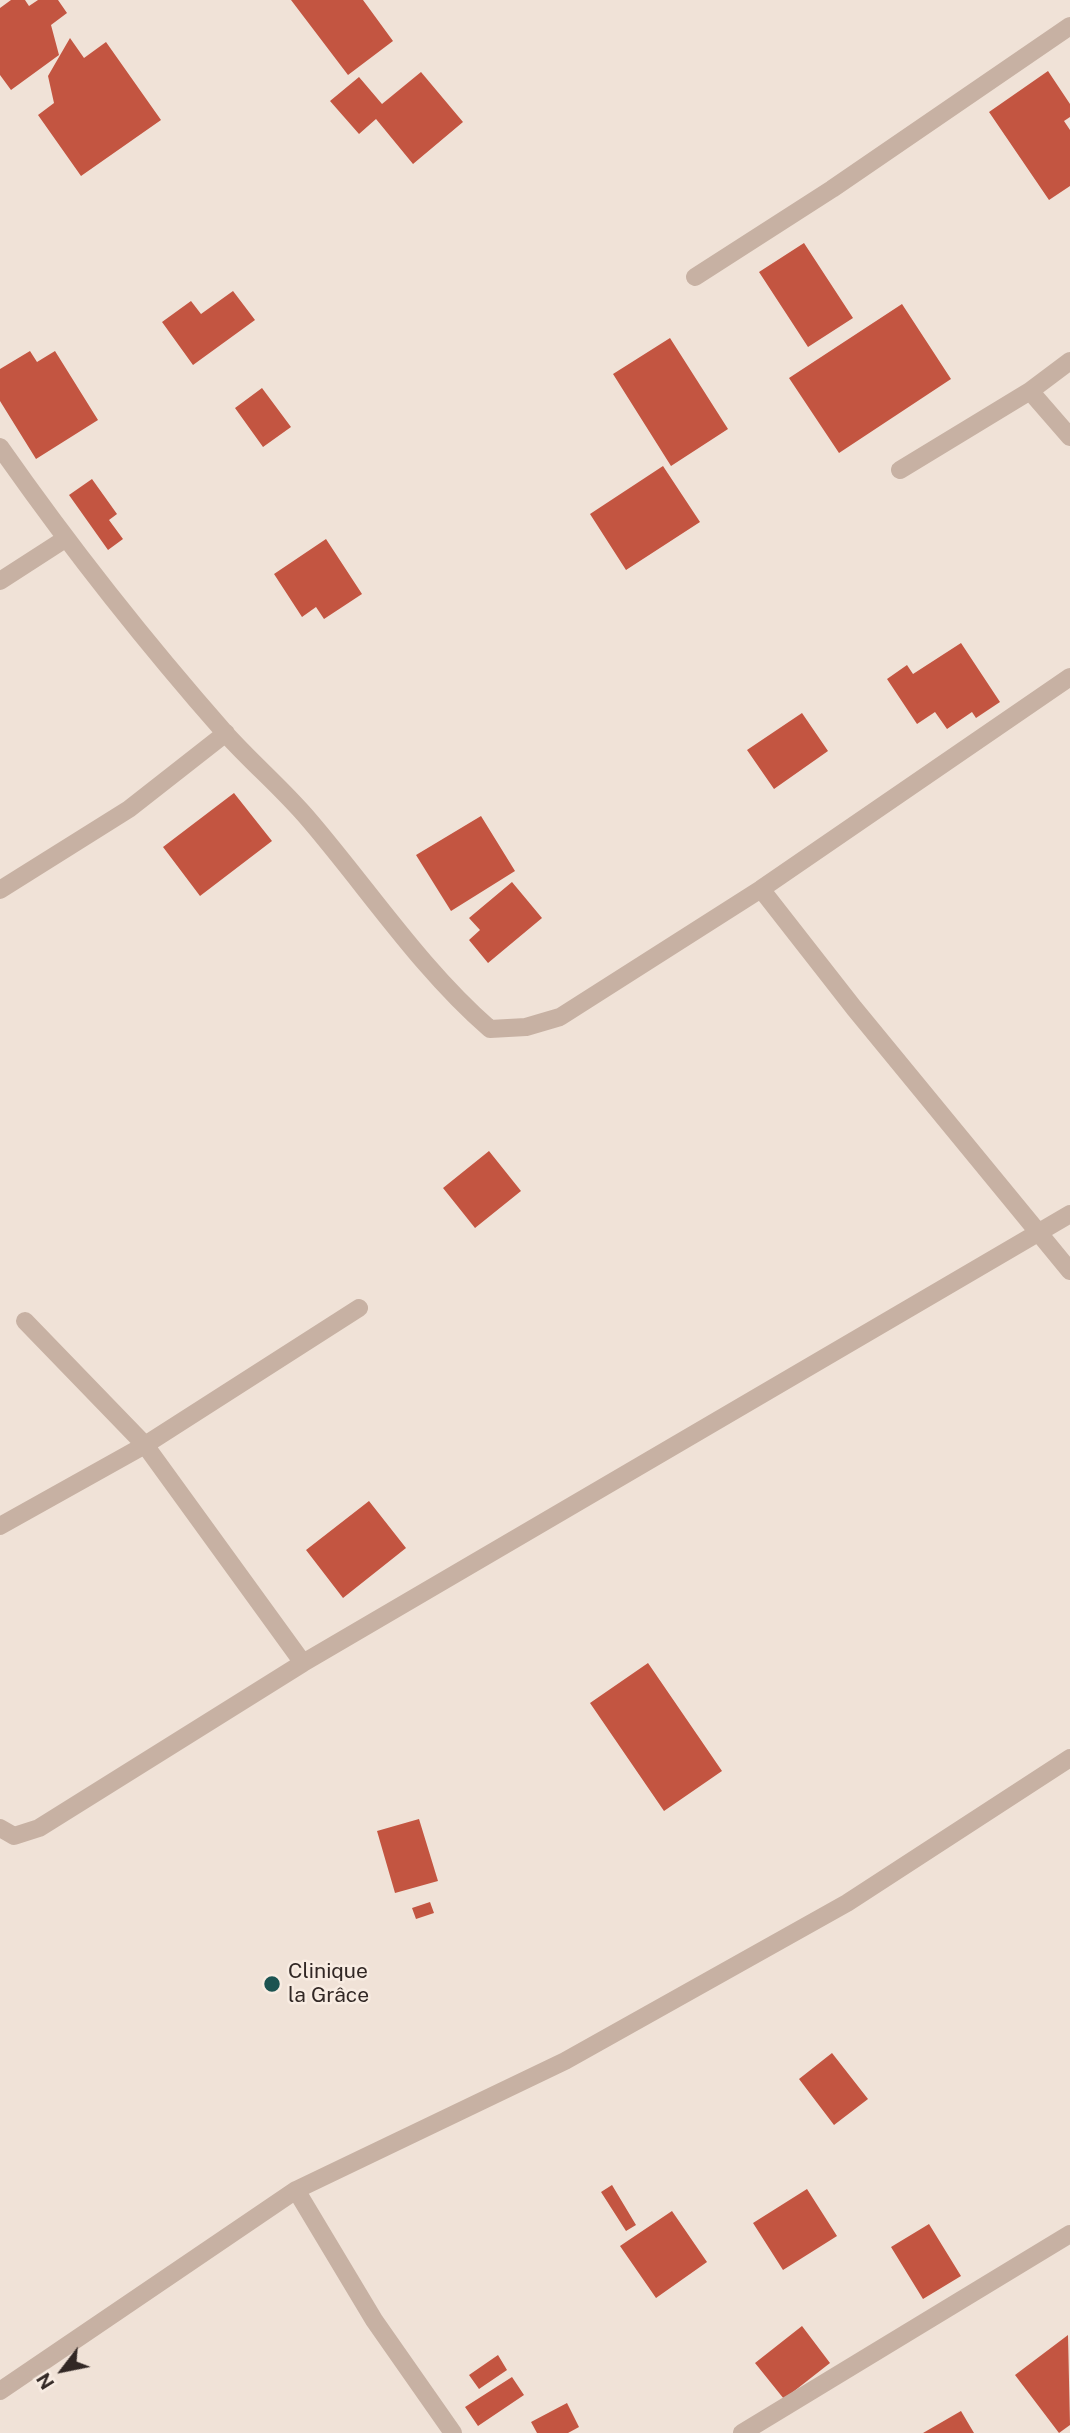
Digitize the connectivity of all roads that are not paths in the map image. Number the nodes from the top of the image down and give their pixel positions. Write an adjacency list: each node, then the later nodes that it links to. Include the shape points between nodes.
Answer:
1 (1070, 26): 2 (street)
2 (695, 277)
3 (1070, 361): 4 (street)
4 (1030, 391): 5 (street); 7 (street)
5 (1070, 437)
6 (0, 447): 8 (street)
7 (900, 470)
8 (65, 539): 9 (street); 11 (street)
9 (0, 581)
10 (1070, 677): 12 (street)
11 (226, 733): 12 (street, via 308,819 459,1002 490,1029 526,1027 560,1017); 13 (street, via 129,809)
12 (761, 889): 15 (street)
13 (0, 890)
14 (1070, 1214): 15 (street)
15 (1041, 1233): 16 (street); 21 (street)
16 (1070, 1271)
17 (359, 1308): 19 (street)
18 (25, 1321): 19 (street)
19 (145, 1445): 20 (street); 21 (street)
20 (0, 1527)
21 (303, 1663): 23 (street, via 39,1828 14,1836)
22 (1070, 1758): 24 (street, via 800,1930 565,2060)
23 (0, 1828)
24 (296, 2190): 26 (street); 27 (street, via 374,2320)
25 (1070, 2234): 28 (street)
26 (0, 2391)
27 (453, 2433)
28 (742, 2433)

